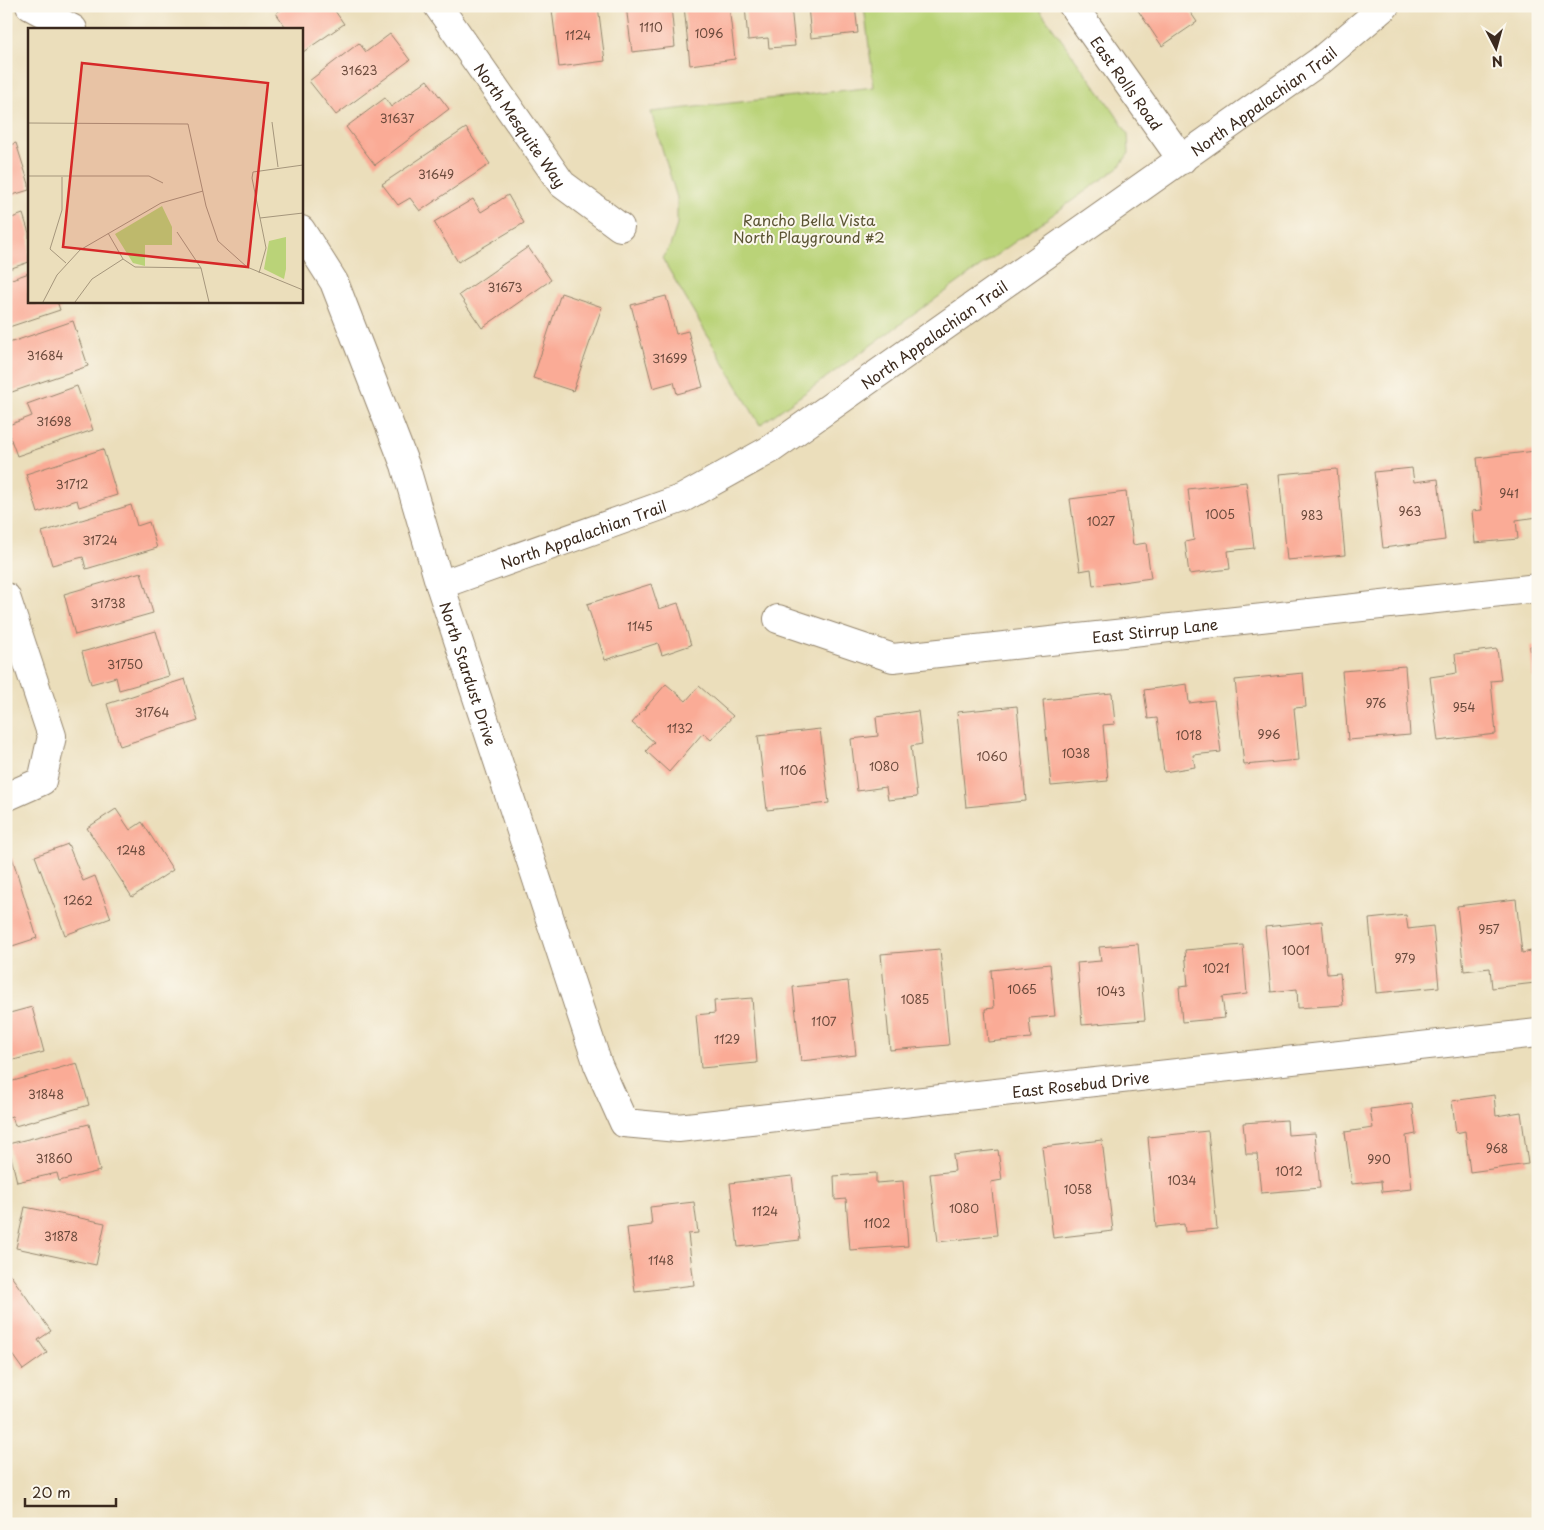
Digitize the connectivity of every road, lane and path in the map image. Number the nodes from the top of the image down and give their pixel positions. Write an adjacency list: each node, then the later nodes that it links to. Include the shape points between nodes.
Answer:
1 (30, 6): 5 (street)
2 (438, 6): 7 (street, North Mesquite Way, via 562,184)
3 (1073, 6): 6 (street, East Rolls Road)
4 (1386, 6): 6 (street, North Appalachian Trail, via 1320,61)
5 (71, 28)
6 (1182, 160): 9 (street, North Appalachian Trail, via 772,449 683,498)
7 (620, 227)
8 (302, 232): 9 (street, North Stardust Drive, via 334,282 366,363 405,465)
9 (440, 585): 15 (street, North Stardust Drive, via 598,1065)
10 (1538, 588): 12 (street, East Stirrup Lane, via 893,658)
11 (6, 598): 13 (street, via 52,736 42,781)
12 (778, 618)
13 (6, 797)
14 (1538, 1032): 15 (street, East Rosebud Drive, via 678,1128)
15 (624, 1123)

